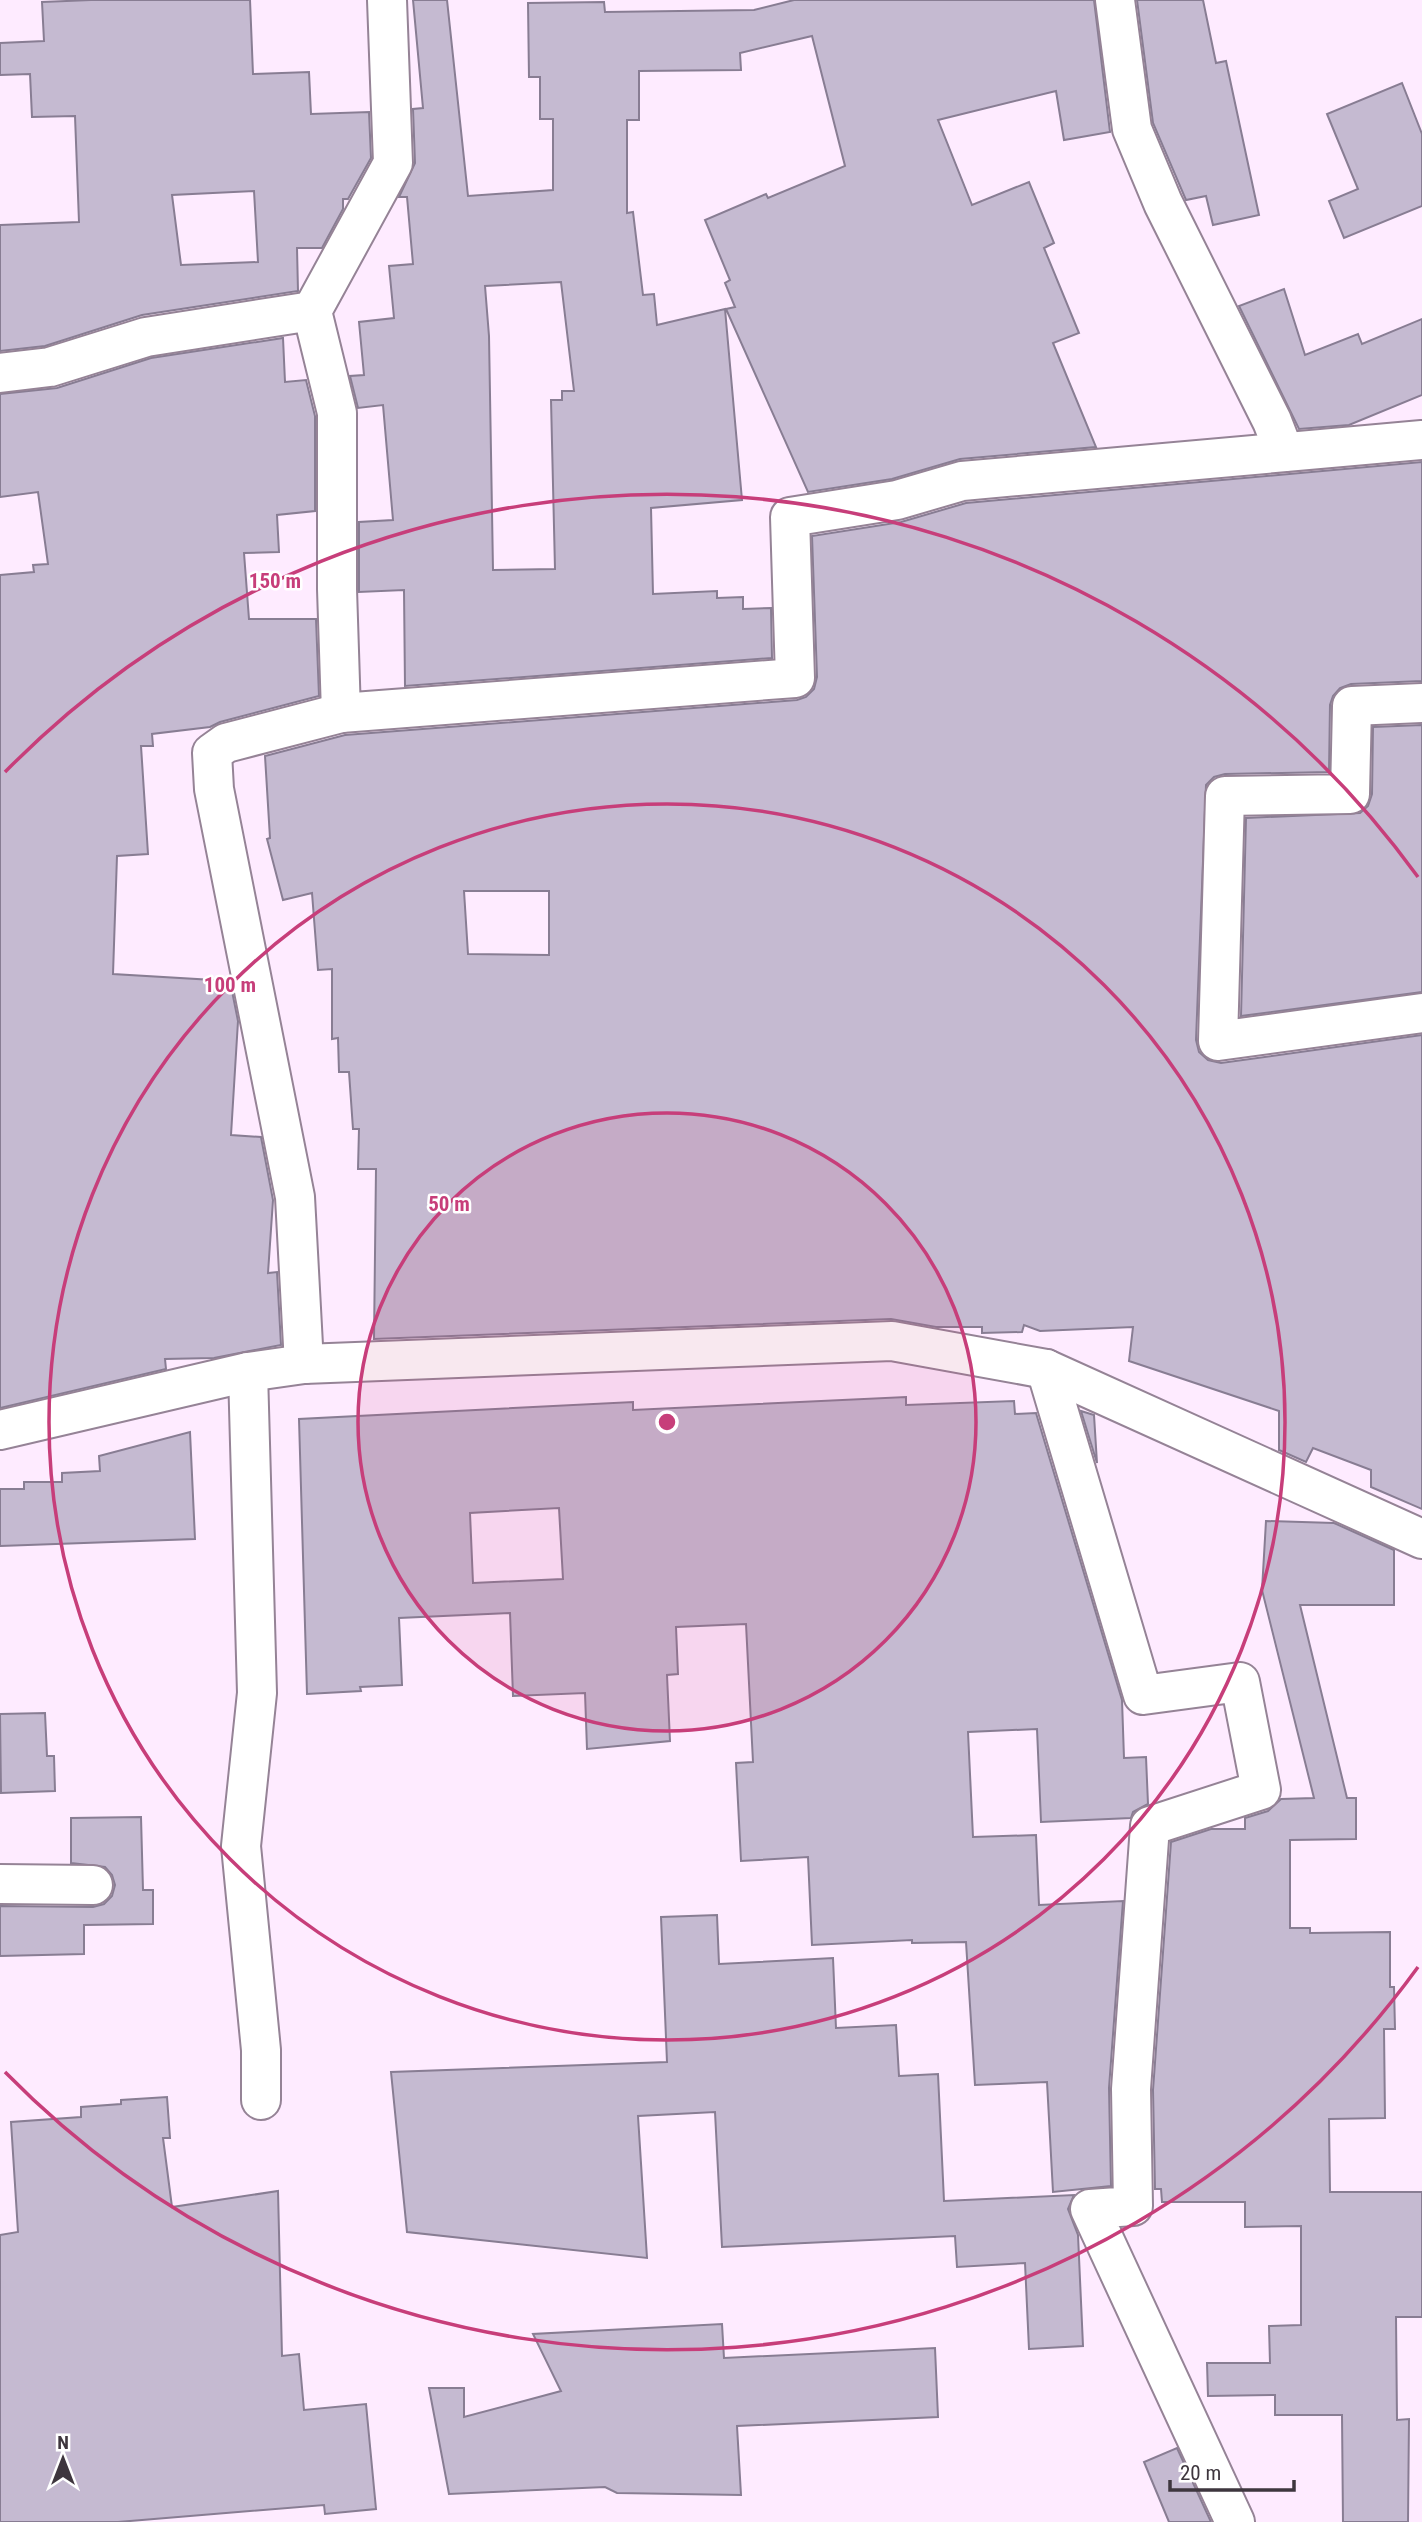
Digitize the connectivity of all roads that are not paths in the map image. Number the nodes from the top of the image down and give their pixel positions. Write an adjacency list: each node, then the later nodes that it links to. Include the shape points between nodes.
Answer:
1 (387, 0): 3 (street, via 393,163)
2 (1115, 0): 6 (street, via 1132,129)
3 (312, 311): 4 (street, via 146,337 50,368); 8 (street, via 337,413)
4 (0, 373)
5 (1422, 440): 6 (street)
6 (1284, 452): 8 (street, via 962,481 897,500 790,517 795,678)
7 (1422, 703): 9 (street, via 1352,706 1350,794 1225,796 1218,1041)
8 (341, 713): 10 (street, via 226,743 212,753 214,789 295,1197)
9 (1422, 1013)
10 (304, 1364): 11 (street, via 892,1341); 12 (street)
11 (1046, 1370): 14 (street); 18 (street, via 1143,1695 1240,1682 1261,1790 1150,1826 1131,2089 1133,2206 1090,2209)
12 (248, 1372): 13 (street); 17 (street, via 257,1693 241,1846 261,2050)
13 (0, 1430)
14 (1422, 1539)
15 (0, 1884): 16 (street)
16 (93, 1885)
17 (261, 2100)
18 (1235, 2522)

